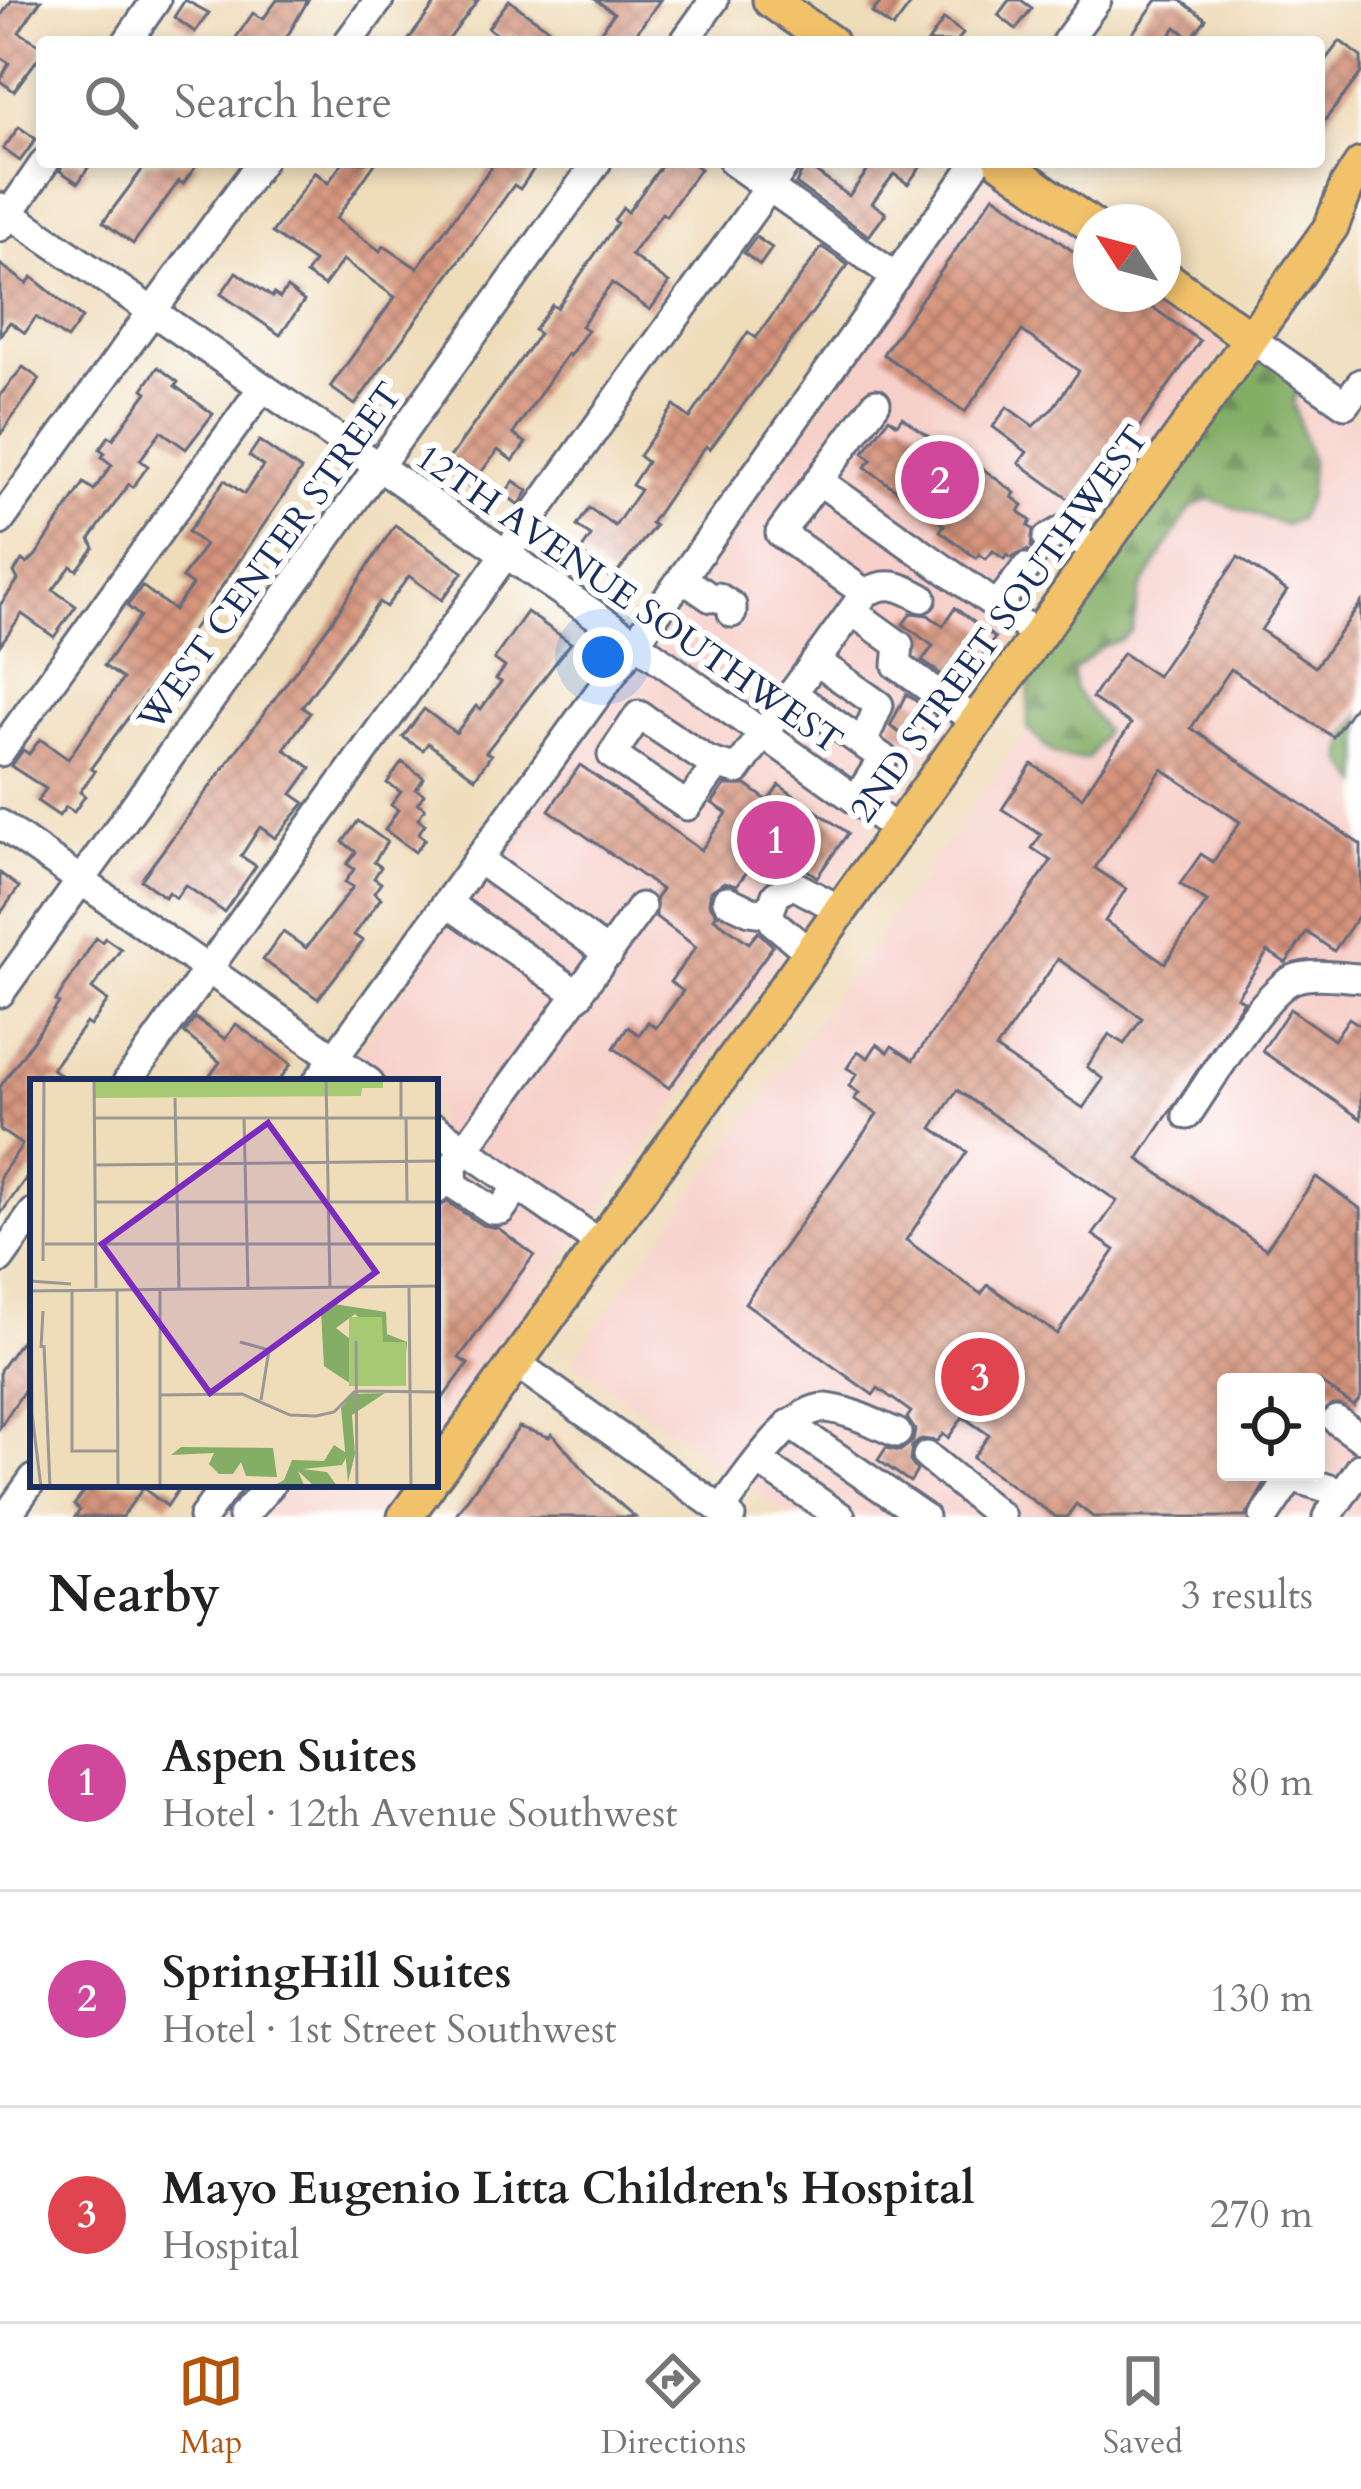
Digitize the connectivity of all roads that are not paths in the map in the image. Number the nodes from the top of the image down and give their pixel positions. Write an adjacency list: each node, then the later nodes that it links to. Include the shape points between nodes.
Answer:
1 (156, 0): 6 (street)
2 (379, 0): 7 (street)
3 (714, 0): 8 (street)
4 (770, 0): 9 (main road)
5 (1097, 0): 10 (street)
6 (131, 36)
7 (353, 36)
8 (688, 36)
9 (821, 36)
10 (1070, 36)
11 (1361, 165): 23 (main road, 2ND STREET SOUTHWEST)
12 (40, 168): 22 (street)
13 (257, 168): 26 (street)
14 (593, 168): 31 (street, WEST CENTER STREET)
15 (741, 168): 19 (street)
16 (782, 168): 19 (street)
17 (973, 168): 24 (street)
18 (1010, 168): 21 (main road)
19 (768, 187): 24 (street); 38 (street)
20 (1361, 207): 23 (main road, 2ND STREET SOUTHWEST)
21 (1073, 212)
22 (3, 216): 26 (street, 12TH AVENUE SOUTHWEST)
23 (1331, 227): 27 (main road, 2ND STREET SOUTHWEST)
24 (896, 277): 33 (street)
25 (1181, 289): 27 (main road)
26 (152, 312): 28 (street, 12TH AVENUE SOUTHWEST); 34 (street)
27 (1250, 338): 29 (street); 37 (main road, 2ND STREET SOUTHWEST)
28 (262, 387): 31 (street, 12TH AVENUE SOUTHWEST); 52 (street)
29 (1353, 393)
30 (876, 404): 32 (street)
31 (378, 466): 38 (street, 12TH AVENUE SOUTHWEST); 58 (street, WEST CENTER STREET)
32 (819, 481): 35 (street); 43 (street)
33 (735, 503): 35 (street); 40 (street)
34 (0, 521)
35 (780, 533): 42 (street)
36 (1047, 539): 37 (street, via 1063,530)
37 (1098, 551): 45 (main road, 2ND STREET SOUTHWEST)
38 (508, 555): 46 (street, 12TH AVENUE SOUTHWEST); 66 (street)
39 (1026, 568): 43 (street)
40 (682, 578): 44 (street); 46 (street)
41 (922, 598): 42 (street, via 880,584)
42 (859, 602): 47 (street); 49 (street, via 898,645 896,664)
43 (997, 607): 45 (street)
44 (727, 610)
45 (1038, 635): 49 (main road, 2ND STREET SOUTHWEST)
46 (636, 643): 50 (street, 12TH AVENUE SOUTHWEST); 57 (street)
47 (816, 661): 48 (street); 51 (street, via 879,705)
48 (792, 693): 50 (street); 51 (street)
49 (975, 721): 56 (main road, 2ND STREET SOUTHWEST)
50 (763, 733): 53 (street, via 737,770); 54 (street, 12TH AVENUE SOUTHWEST)
51 (863, 743): 54 (street, via 883,758)
52 (0, 752)
53 (717, 765)
54 (856, 800): 56 (street, 12TH AVENUE SOUTHWEST)
55 (0, 824): 58 (street)
56 (898, 830): 62 (main road, 2ND STREET SOUTHWEST)
57 (478, 860): 60 (street); 65 (street)
58 (80, 881): 66 (street); 68 (street, WEST CENTER STREET)
59 (727, 900): 63 (street)
60 (447, 903): 69 (street); 70 (street)
61 (641, 907): 65 (street)
62 (841, 910): 63 (street, via 792,884 776,895); 64 (main road, 2ND STREET SOUTHWEST)
63 (769, 914): 64 (street)
64 (810, 953): 78 (main road, 2ND STREET SOUTHWEST)
65 (609, 954): 69 (street)
66 (206, 970): 70 (street); 71 (street)
67 (1361, 978): 74 (street, via 1294,978 1280,988)
68 (0, 993)
69 (579, 995): 76 (street)
70 (334, 1058): 72 (street); 73 (street)
71 (129, 1079)
72 (319, 1079)
73 (365, 1079)
74 (1187, 1114)
75 (438, 1135): 76 (street)
76 (452, 1170): 78 (street, via 518,1186)
77 (30, 1217): 79 (street)
78 (602, 1245): 80 (main road, 2ND STREET SOUTHWEST)
79 (0, 1258)
80 (516, 1364): 88 (main road, 2ND STREET SOUTHWEST); 95 (street)
81 (1336, 1420): 84 (street)
82 (788, 1424): 83 (street, via 827,1408); 86 (street); 101 (street)
83 (897, 1433)
84 (1361, 1438)
85 (927, 1456): 94 (street)
86 (760, 1462): 95 (street); 100 (street)
87 (1361, 1468): 93 (street)
88 (438, 1470)
89 (30, 1483): 96 (street)
90 (225, 1487): 97 (street)
91 (268, 1487): 98 (street)
92 (426, 1487): 99 (main road, 2ND STREET SOUTHWEST)
93 (1343, 1493): 102 (street, via 1291,1478); 103 (street)
94 (989, 1512)
95 (726, 1514)
96 (6, 1517)
97 (203, 1517)
98 (242, 1517)
99 (405, 1517)
100 (841, 1517)
101 (924, 1517)
102 (1264, 1517)
103 (1327, 1517)

